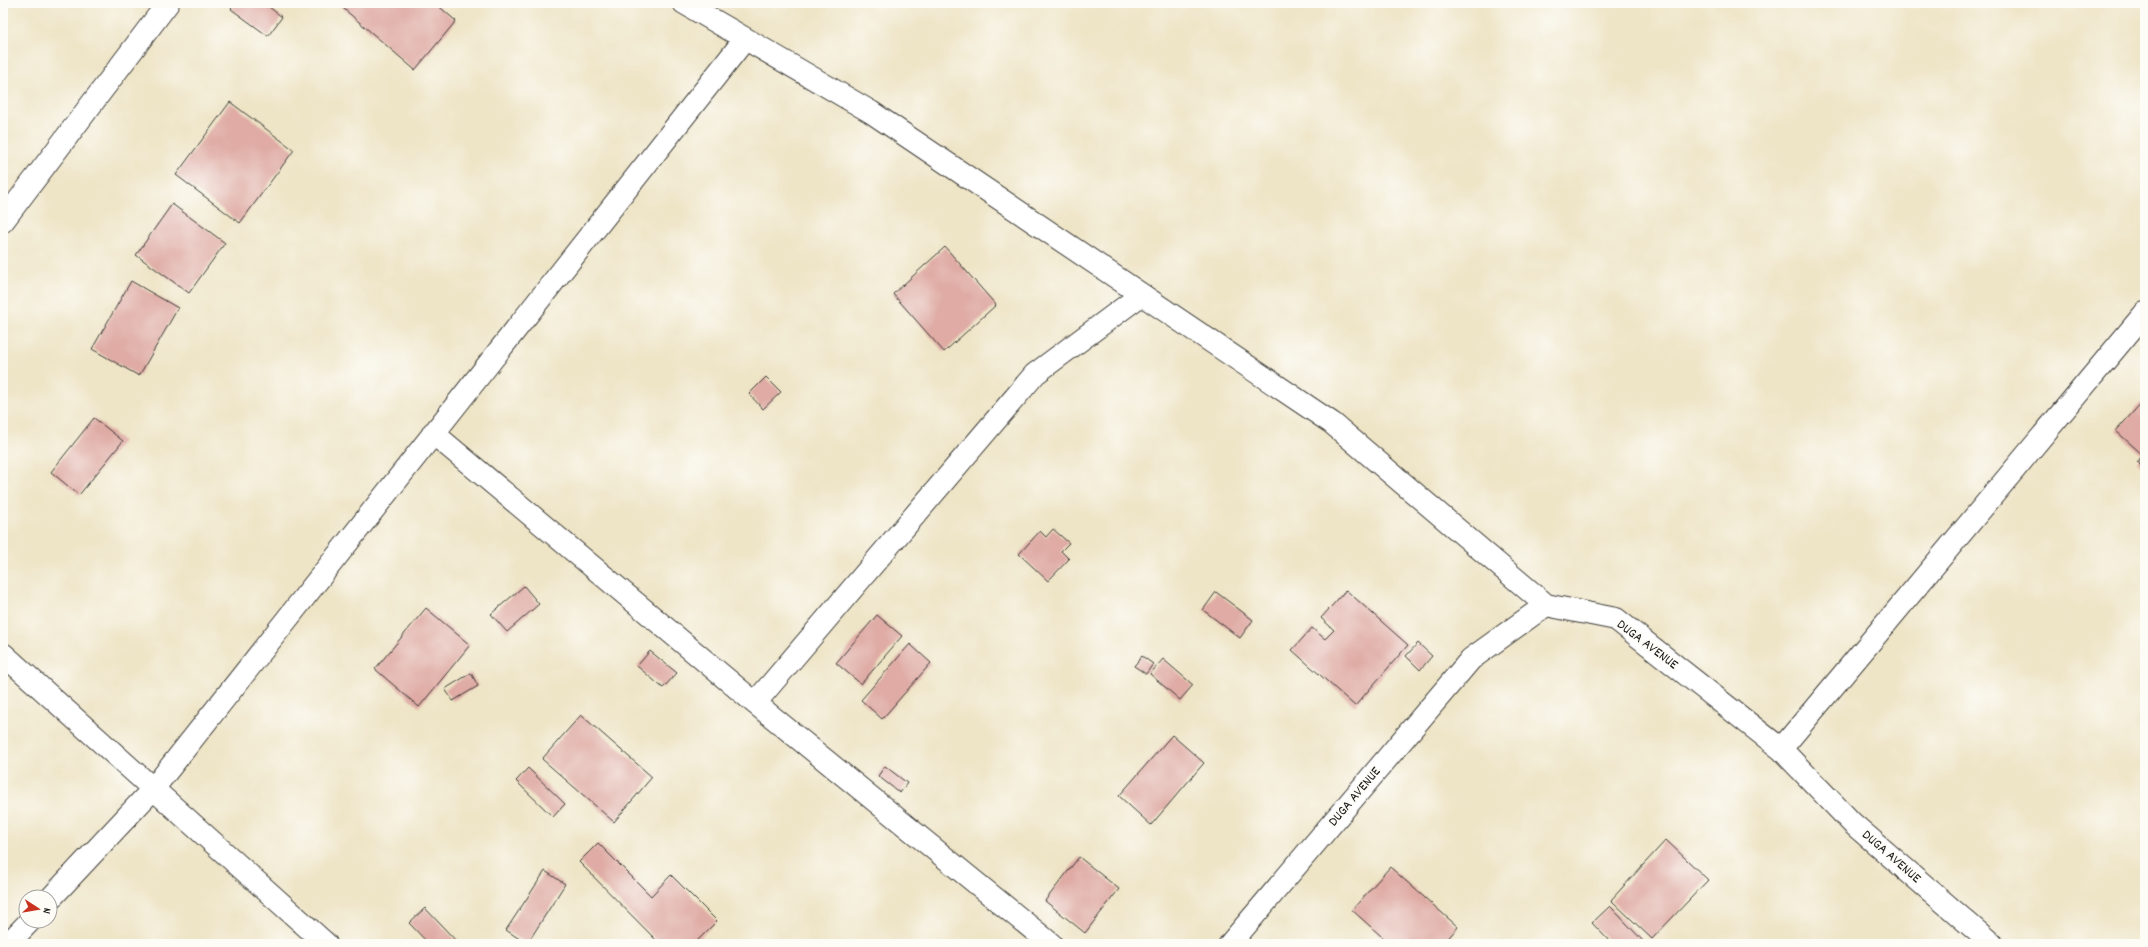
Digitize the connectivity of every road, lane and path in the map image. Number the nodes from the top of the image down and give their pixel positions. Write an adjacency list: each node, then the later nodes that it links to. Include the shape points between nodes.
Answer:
1 (168, 3): 4 (street)
2 (684, 3): 3 (street)
3 (745, 38): 5 (street, via 870,112); 7 (street)
4 (3, 221)
5 (1141, 295): 8 (street, via 1332,423); 10 (street, via 1035,374)
6 (2145, 313): 11 (street)
7 (434, 433): 10 (street); 12 (street)
8 (1546, 606): 11 (street, DUGA AVENUE, via 1616,619); 18 (street, DUGA AVENUE, via 1471,659)
9 (3, 654): 12 (street)
10 (755, 703): 17 (street)
11 (1781, 749): 19 (street, DUGA AVENUE, via 1852,823)
12 (153, 789): 13 (street); 16 (street)
13 (58, 890)
14 (22, 929): 15 (street)
15 (8, 944)
16 (326, 944)
17 (1051, 944)
18 (1230, 944)
19 (1992, 944)

